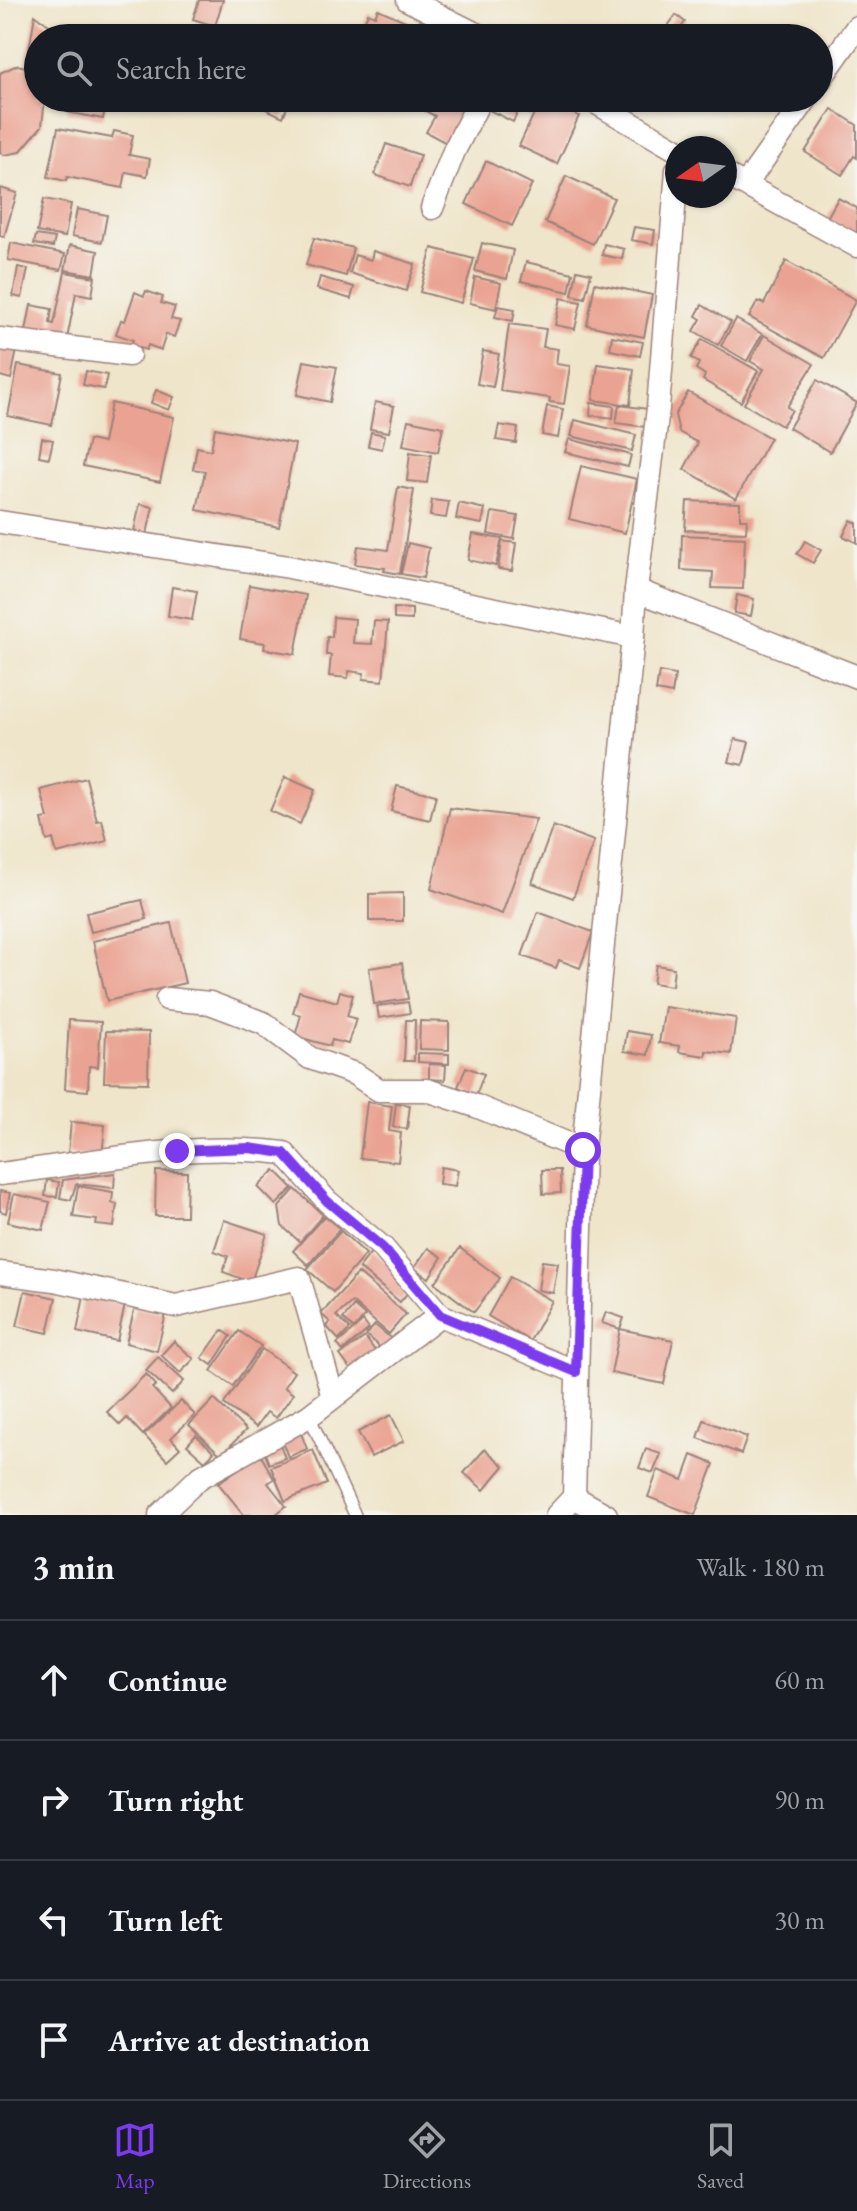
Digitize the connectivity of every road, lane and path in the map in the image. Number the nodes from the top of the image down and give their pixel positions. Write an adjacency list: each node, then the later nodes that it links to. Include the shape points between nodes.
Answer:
1 (408, 0): 2 (street)
2 (456, 24)
3 (857, 27): 4 (street)
4 (833, 61)
5 (474, 112): 11 (street)
6 (612, 112): 8 (street)
7 (797, 112): 10 (street)
8 (665, 143)
9 (737, 180): 10 (street)
10 (746, 184): 13 (street)
11 (432, 208)
12 (674, 208): 17 (street)
13 (857, 246)
14 (0, 339): 15 (street)
15 (129, 355)
16 (0, 522): 18 (street, via 289,567)
17 (636, 590): 18 (street); 19 (street)
18 (633, 637): 21 (street)
19 (857, 677)
20 (167, 999): 21 (street, via 210,1003 263,1023 310,1058 355,1074 379,1090 427,1090)
21 (583, 1150): 25 (street)
22 (0, 1174): 24 (street, via 177,1151 249,1148 284,1153 327,1201 383,1248)
23 (0, 1273): 26 (street, via 176,1306 299,1278)
24 (440, 1315): 25 (street); 26 (street)
25 (576, 1372): 28 (street)
26 (333, 1397): 27 (street)
27 (309, 1416): 29 (street, via 199,1478); 30 (lane)
28 (574, 1497): 31 (street); 32 (street)
29 (160, 1515)
30 (355, 1515)
31 (557, 1515)
32 (606, 1515)

